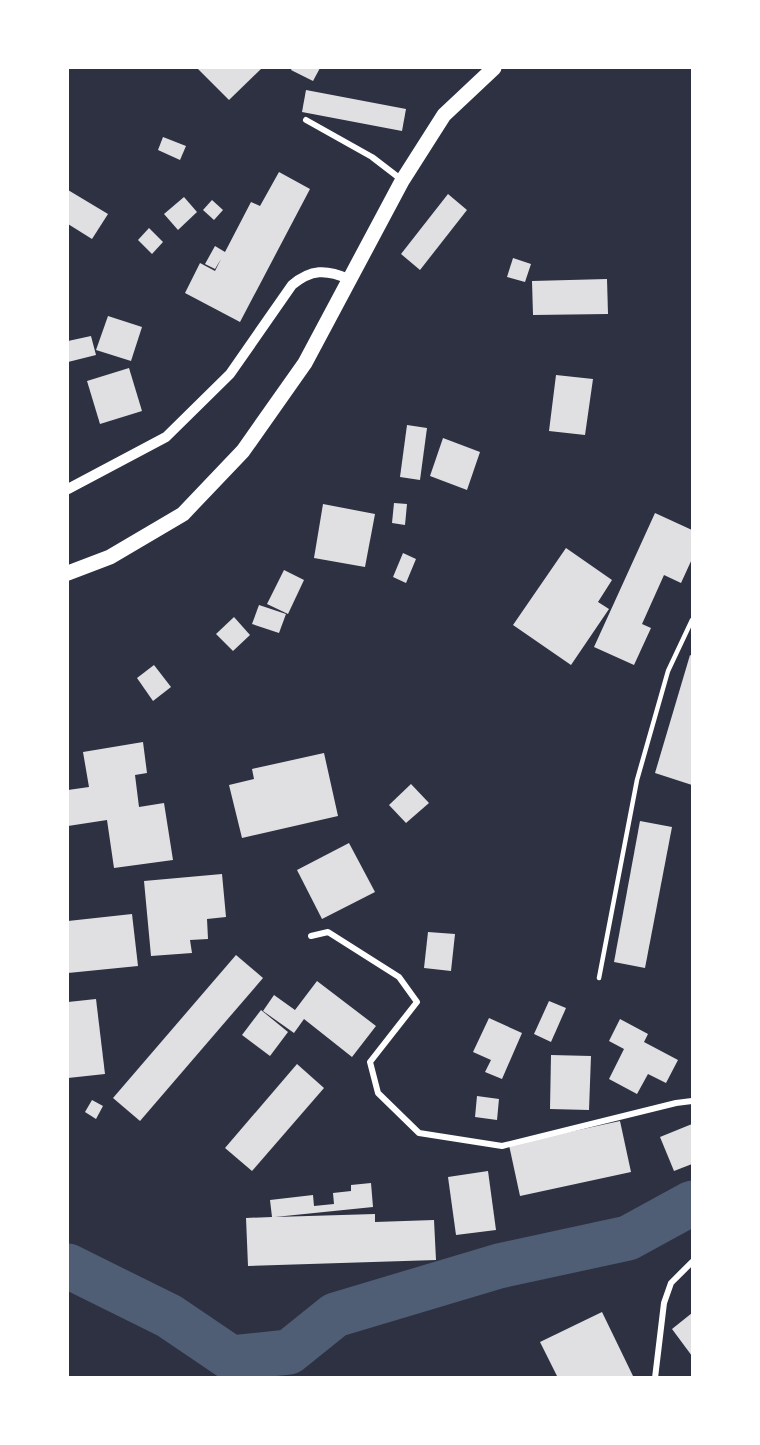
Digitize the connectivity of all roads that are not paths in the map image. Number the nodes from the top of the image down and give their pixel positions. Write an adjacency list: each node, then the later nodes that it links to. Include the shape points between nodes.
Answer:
1 (494, 68): 3 (main road, via 444,115)
2 (306, 120): 3 (street, via 372,157)
3 (402, 180): 4 (main road)
4 (349, 279): 5 (street, via 319,272 300,279 230,375 166,437); 6 (main road, via 305,363 243,451 183,514 110,557)
5 (68, 489)
6 (68, 573)
7 (693, 620): 9 (lane, via 668,671 638,780)
8 (311, 936): 10 (street, via 328,932 399,977 417,1002 370,1062 378,1093 419,1133 502,1146)
9 (599, 978)
10 (693, 1101)
11 (693, 1262): 12 (street, via 671,1283 664,1302)
12 (655, 1377)

